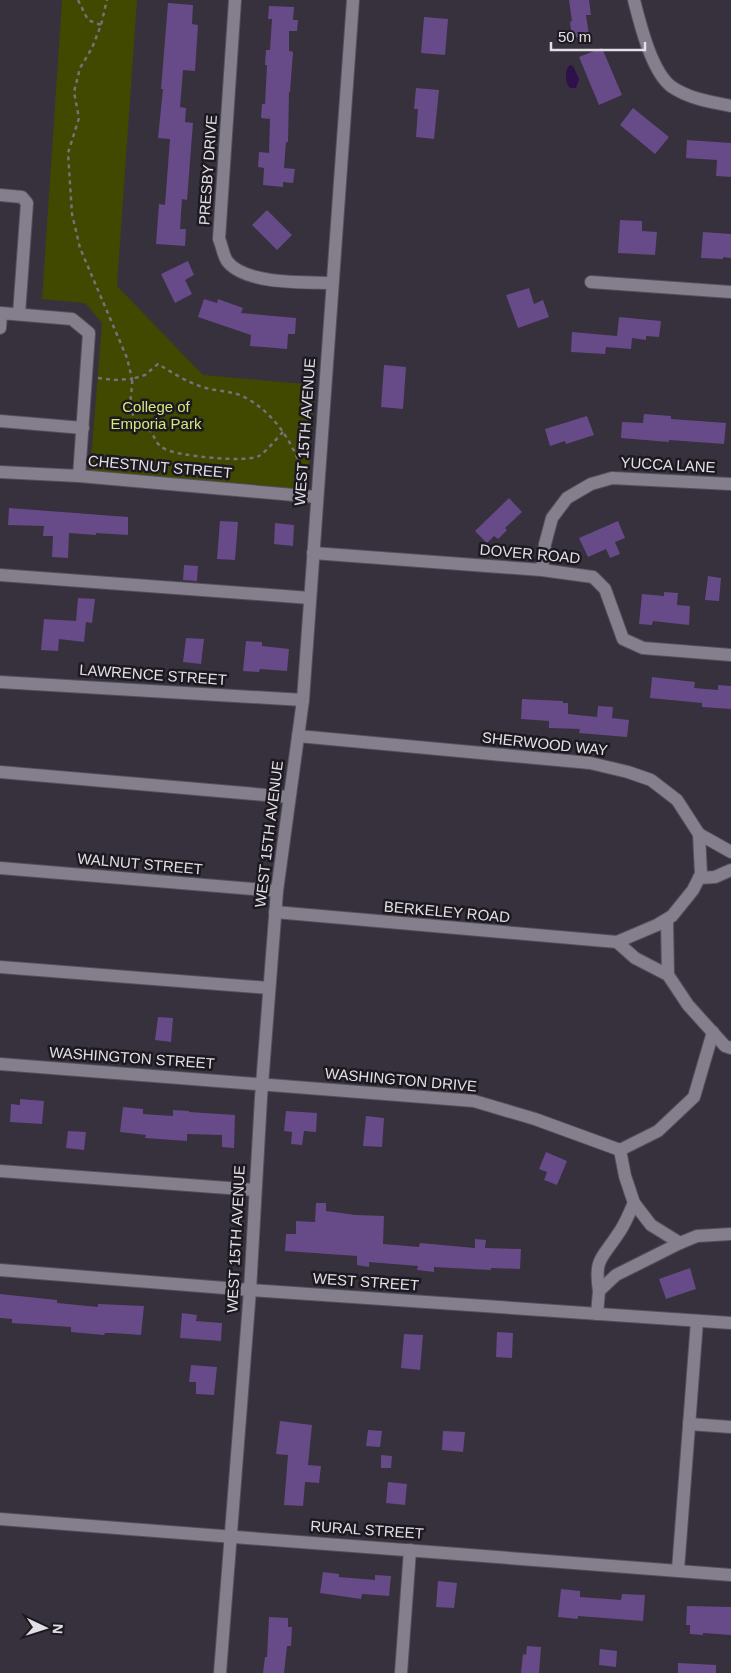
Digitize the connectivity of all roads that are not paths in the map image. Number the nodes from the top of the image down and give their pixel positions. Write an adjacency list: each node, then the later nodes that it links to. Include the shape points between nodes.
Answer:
1 (235, 0): 7 (street, PRESBY DRIVE, via 219,239 227,261 244,274 266,280)
2 (353, 0): 7 (street, WEST 15TH AVENUE)
3 (634, 0): 4 (street, via 658,70 671,87 694,98)
4 (731, 106)
5 (0, 195): 10 (street, via 22,197 27,203)
6 (591, 282): 8 (street)
7 (332, 283): 17 (street, WEST 15TH AVENUE)
8 (731, 292)
9 (1, 313): 10 (street); 11 (street)
10 (19, 314): 13 (street, via 72,319 90,333)
11 (0, 328)
12 (0, 421): 13 (street)
13 (83, 428): 15 (street)
14 (0, 472): 15 (street, CHESTNUT STREET)
15 (79, 476): 17 (street, CHESTNUT STREET)
16 (731, 484): 19 (street, YUCCA LANE, via 612,478 591,484 567,498 552,518)
17 (317, 497): 18 (street, WEST 15TH AVENUE)
18 (313, 553): 19 (street, DOVER ROAD); 21 (street, WEST 15TH AVENUE)
19 (542, 570): 22 (street, DOVER ROAD, via 592,577 605,589 623,639 643,648)
20 (0, 575): 21 (street)
21 (310, 598): 24 (street, WEST 15TH AVENUE)
22 (731, 655)
23 (0, 682): 24 (street, LAWRENCE STREET)
24 (303, 700): 25 (street, WEST 15TH AVENUE)
25 (298, 736): 27 (street, WEST 15TH AVENUE); 28 (street, SHERWOOD WAY, via 590,763 628,772 652,780 677,800)
26 (0, 772): 27 (street)
27 (289, 797): 33 (street, WEST 15TH AVENUE)
28 (699, 834): 29 (street); 32 (street, SHERWOOD WAY, via 702,861)
29 (731, 852)
30 (0, 868): 33 (street, WALNUT STREET)
31 (731, 870): 32 (street, via 715,877)
32 (699, 878): 35 (street, SHERWOOD WAY)
33 (277, 891): 34 (street, WEST 15TH AVENUE)
34 (275, 912): 36 (street, BERKELEY ROAD); 39 (street, WEST 15TH AVENUE)
35 (667, 920): 36 (street, SHERWOOD WAY); 38 (street)
36 (617, 942): 38 (street, via 635,958)
37 (0, 967): 39 (street)
38 (668, 975): 40 (street, via 688,1005)
39 (269, 988): 43 (street, WEST 15TH AVENUE)
40 (713, 1032): 41 (street); 44 (street, via 694,1097 658,1131)
41 (731, 1048)
42 (0, 1064): 43 (street, WASHINGTON STREET)
43 (262, 1084): 44 (street, WASHINGTON DRIVE, via 474,1101); 46 (street, WEST 15TH AVENUE)
44 (620, 1150): 47 (street)
45 (0, 1170): 46 (street)
46 (255, 1190): 51 (street, WEST 15TH AVENUE)
47 (634, 1202): 49 (street, via 652,1225); 52 (street, via 618,1234 600,1259 596,1274)
48 (731, 1234): 49 (street, via 697,1236)
49 (680, 1243): 52 (street, via 616,1275)
50 (0, 1270): 51 (street, WEST STREET)
51 (250, 1290): 53 (street, WEST STREET); 59 (street, WEST 15TH AVENUE)
52 (599, 1291): 53 (street)
53 (597, 1314): 54 (street, WEST STREET)
54 (697, 1321): 55 (street, WEST STREET); 56 (street)
55 (731, 1323)
56 (689, 1424): 57 (street); 61 (street)
57 (731, 1427)
58 (0, 1519): 59 (street, RURAL STREET)
59 (231, 1536): 60 (street, RURAL STREET); 63 (street, WEST 15TH AVENUE)
60 (410, 1550): 61 (street, RURAL STREET); 64 (street)
61 (678, 1570): 62 (street, RURAL STREET)
62 (731, 1574)
63 (220, 1673)
64 (401, 1673)

